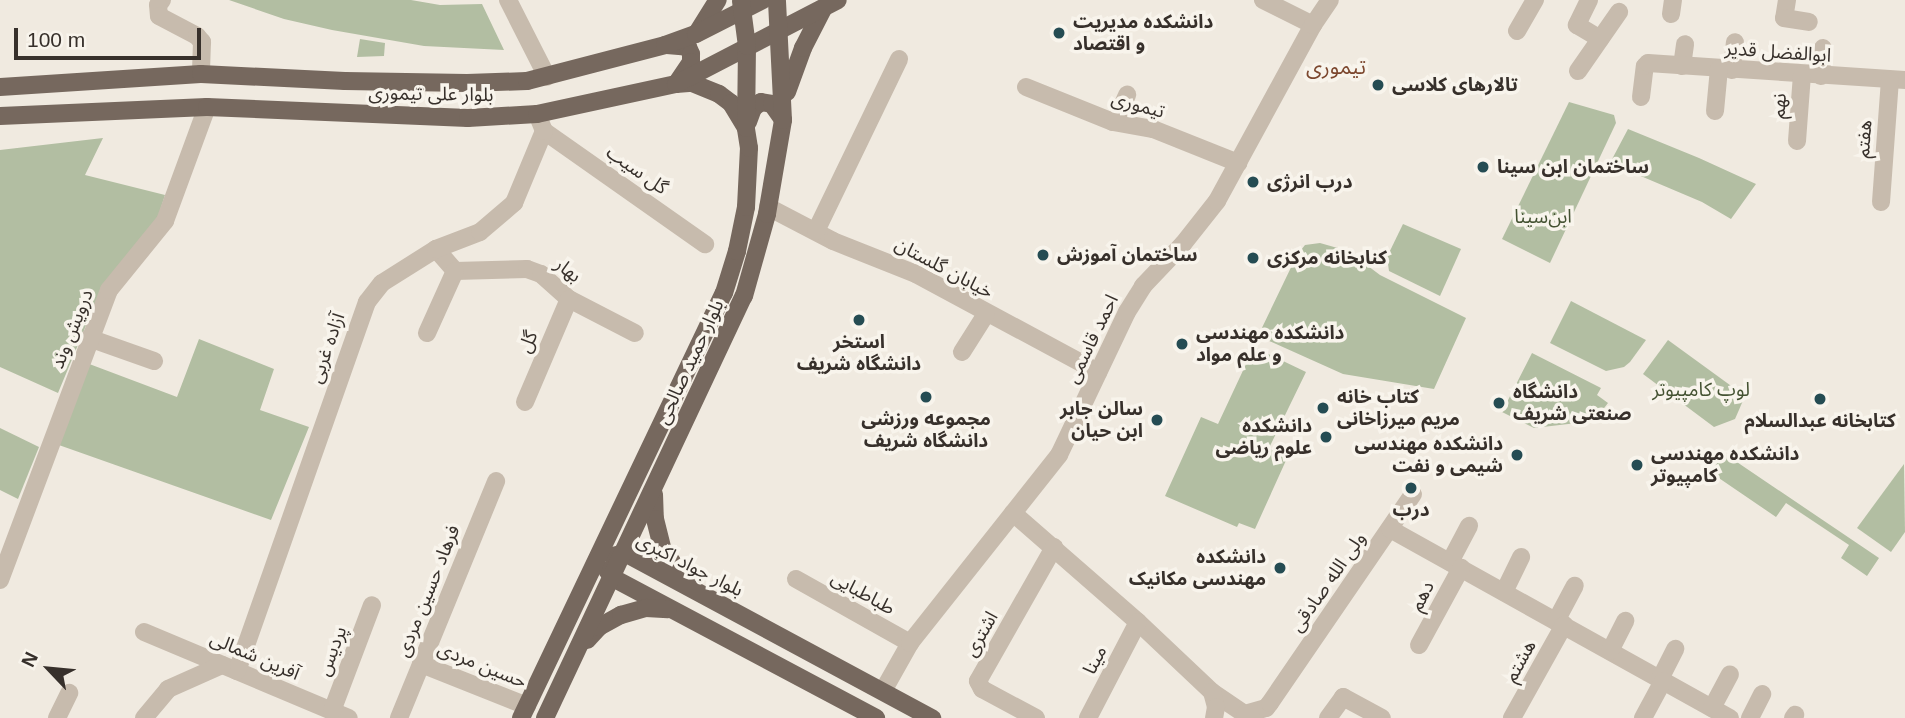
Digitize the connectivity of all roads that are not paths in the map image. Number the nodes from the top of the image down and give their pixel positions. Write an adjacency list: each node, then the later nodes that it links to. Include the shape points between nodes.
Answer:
1 (162, 0): 29 (street, via 159,16 202,42)
2 (508, 0): 32 (street)
3 (718, 0): 18 (main road)
4 (763, 0): 12 (main road, بلوار علی تیموری)
5 (777, 0): 16 (main road, بلوار حمید صالحی)
6 (1263, 0): 15 (street)
7 (1329, 0): 15 (street, احمد قاسمی)
8 (1535, 0): 17 (street)
9 (1589, 0): 19 (street, via 1577,20 1579,28)
10 (1787, 0): 14 (street, via 1784,18)
11 (830, 4): 16 (main road, بلوار علی تیموری); 40 (main road, via 803,48)
12 (742, 6): 18 (main road, بلوار علی تیموری); 23 (main road, بلوار حمید صالحی)
13 (1619, 12): 19 (street)
14 (1808, 22)
15 (1312, 25): 47 (street, احمد قاسمی)
16 (780, 28): 23 (main road, بلوار علی تیموری); 40 (main road, بلوار حمید صالحی)
17 (1517, 31)
18 (696, 34): 22 (main road, بلوار علی تیموری)
19 (1600, 39): 28 (street)
20 (1735, 42): 27 (street)
21 (1685, 44): 26 (street)
22 (666, 45): 32 (main road, بلوار علی تیموری); 34 (main road, via 688,47 691,54 691,62)
23 (747, 46): 34 (main road, بلوار علی تیموری); 45 (main road, بلوار حمید صالحی)
24 (1823, 48): 31 (street)
25 (899, 59): 50 (street)
26 (1682, 66): 27 (street, ابوالفضل قدیر); 38 (street, ابوالفضل قدیر, via 1648,63)
27 (1726, 70): 30 (street, ابوالفضل قدیر); 41 (street)
28 (1578, 71)
29 (201, 74): 32 (main road, بلوار علی تیموری, via 467,83); 35 (main road, بلوار علی تیموری)
30 (1802, 75): 31 (street, ابوالفضل قدیر); 46 (street, نهم)
31 (1821, 76): 33 (street, ابوالفضل قدیر)
32 (547, 77)
33 (1901, 77): 48 (street, هفتم)
34 (676, 83): 43 (main road, بلوار علی تیموری); 45 (main road, via 692,83 719,94 731,103)
35 (0, 87)
36 (1026, 87): 44 (street, تیموری)
37 (1126, 95): 44 (street)
38 (1641, 97)
39 (207, 107): 42 (main road, بلوار علی تیموری); 43 (main road, بلوار علی تیموری); 58 (street, درویش‌ وند, via 165,221 109,290)
40 (783, 111): 45 (main road, via 761,102 753,108); 49 (main road, بلوار حمید صالحی)
41 (1715, 111)
42 (0, 116)
43 (540, 122): 51 (street, گل سیب); 52 (street, آزاده غربی, via 514,203 480,232)
44 (1115, 122): 47 (street, تیموری, via 1153,129)
45 (746, 128): 72 (main road, بلوار حمید صالحی, via 746,207 724,293)
46 (1797, 141)
47 (1238, 163): 61 (street, احمد قاسمی, via 1217,201 1143,286)
48 (1881, 202)
49 (768, 207): 50 (street, خیابان گلستان); 64 (main road, بلوار حمید صالحی, via 744,296)
50 (816, 231): 55 (street, خیابان گلستان, via 916,274)
51 (705, 244)
52 (436, 249): 53 (street); 93 (street, آزاده غربی, via 382,283 364,309)
53 (455, 271): 54 (street, بهار, via 527,269 541,274); 56 (street)
54 (569, 299): 57 (street, بهار); 62 (street, گل)
55 (986, 314): 59 (street); 61 (street, خیابان گلستان)
56 (427, 333)
57 (635, 333)
58 (89, 338): 60 (street); 74 (street, درویش‌ وند)
59 (962, 352)
60 (155, 361)
61 (1098, 372): 66 (street, احمد قاسمی, via 1067,441)
62 (525, 402)
63 (496, 481): 92 (street, فرهاد حسین مردی)
64 (654, 490): 70 (main road, بلوار حمید صالحی); 78 (main road, via 663,550)
65 (1413, 494): 68 (street)
66 (1013, 513): 69 (street, ولی الله صادقی); 87 (street, احمد قاسمی)
67 (1469, 526): 73 (street, دهم)
68 (1390, 529): 73 (street, ولی الله صادقی); 97 (street, ولی الله صادقی, via 1266,708 1245,714)
69 (1054, 547): 83 (street, ولی الله صادقی); 109 (street, اشتری, via 978,681 982,689)
70 (625, 553): 72 (main road, بلوار جواد اکبری); 75 (main road, بلوار حمید صالحی); 78 (main road, بلوار جواد اکبری)
71 (1521, 557): 79 (street)
72 (599, 559): 75 (main road); 85 (main road, بلوار حمید صالحی)
73 (1456, 565): 79 (street, ولی الله صادقی); 89 (street, دهم)
74 (1, 576)
75 (613, 578): 81 (main road); 88 (main road, بلوار حمید صالحی)
76 (796, 579): 87 (street, طباطبایی)
77 (1575, 586): 84 (street, هشتم)
78 (695, 590): 96 (main road, بلوار جواد اکبری)
79 (1504, 592): 84 (street, ولی الله صادقی)
80 (372, 605): 102 (street, پردیس)
81 (673, 609): 88 (main road, via 646,608 621,615); 103 (main road)
82 (1625, 621): 91 (street)
83 (1138, 622): 97 (street, ولی الله صادقی); 110 (street, مینا)
84 (1560, 623): 91 (street, ولی الله صادقی); 114 (street, هشتم)
85 (564, 629): 88 (main road, via 578,627); 101 (main road, بلوار حمید صالحی)
86 (144, 632): 93 (street, آفرین شمالی)
87 (910, 643): 96 (street, احمد قاسمی)
88 (580, 645): 107 (main road, بلوار حمید صالحی)
89 (1419, 645)
90 (1675, 649): 95 (street)
91 (1610, 651): 95 (street, ولی الله صادقی)
92 (421, 664): 101 (street, حسین مردی); 106 (street, فرهاد حسین مردی)
93 (230, 668): 102 (street, آفرین شمالی); 105 (street, via 168,689)
94 (1730, 674): 100 (street)
95 (1661, 680): 100 (street, ولی الله صادقی); 115 (street)
96 (883, 691): 103 (main road); 108 (main road, بلوار جواد اکبری)
97 (1212, 692): 111 (street)
98 (69, 693): 104 (street)
99 (1762, 694): 117 (street)
100 (1712, 708): 116 (street, ولی الله صادقی)
101 (524, 712)
102 (340, 715)
103 (874, 717)
104 (57, 718)
105 (144, 718)
106 (399, 718)
107 (545, 718)
108 (932, 718)
109 (1036, 718)
110 (1088, 718)
111 (1214, 718)
112 (1328, 718): 113 (street, via 1343,697)
113 (1381, 718)
114 (1512, 718)
115 (1643, 718)
116 (1730, 718)
117 (1750, 718)

